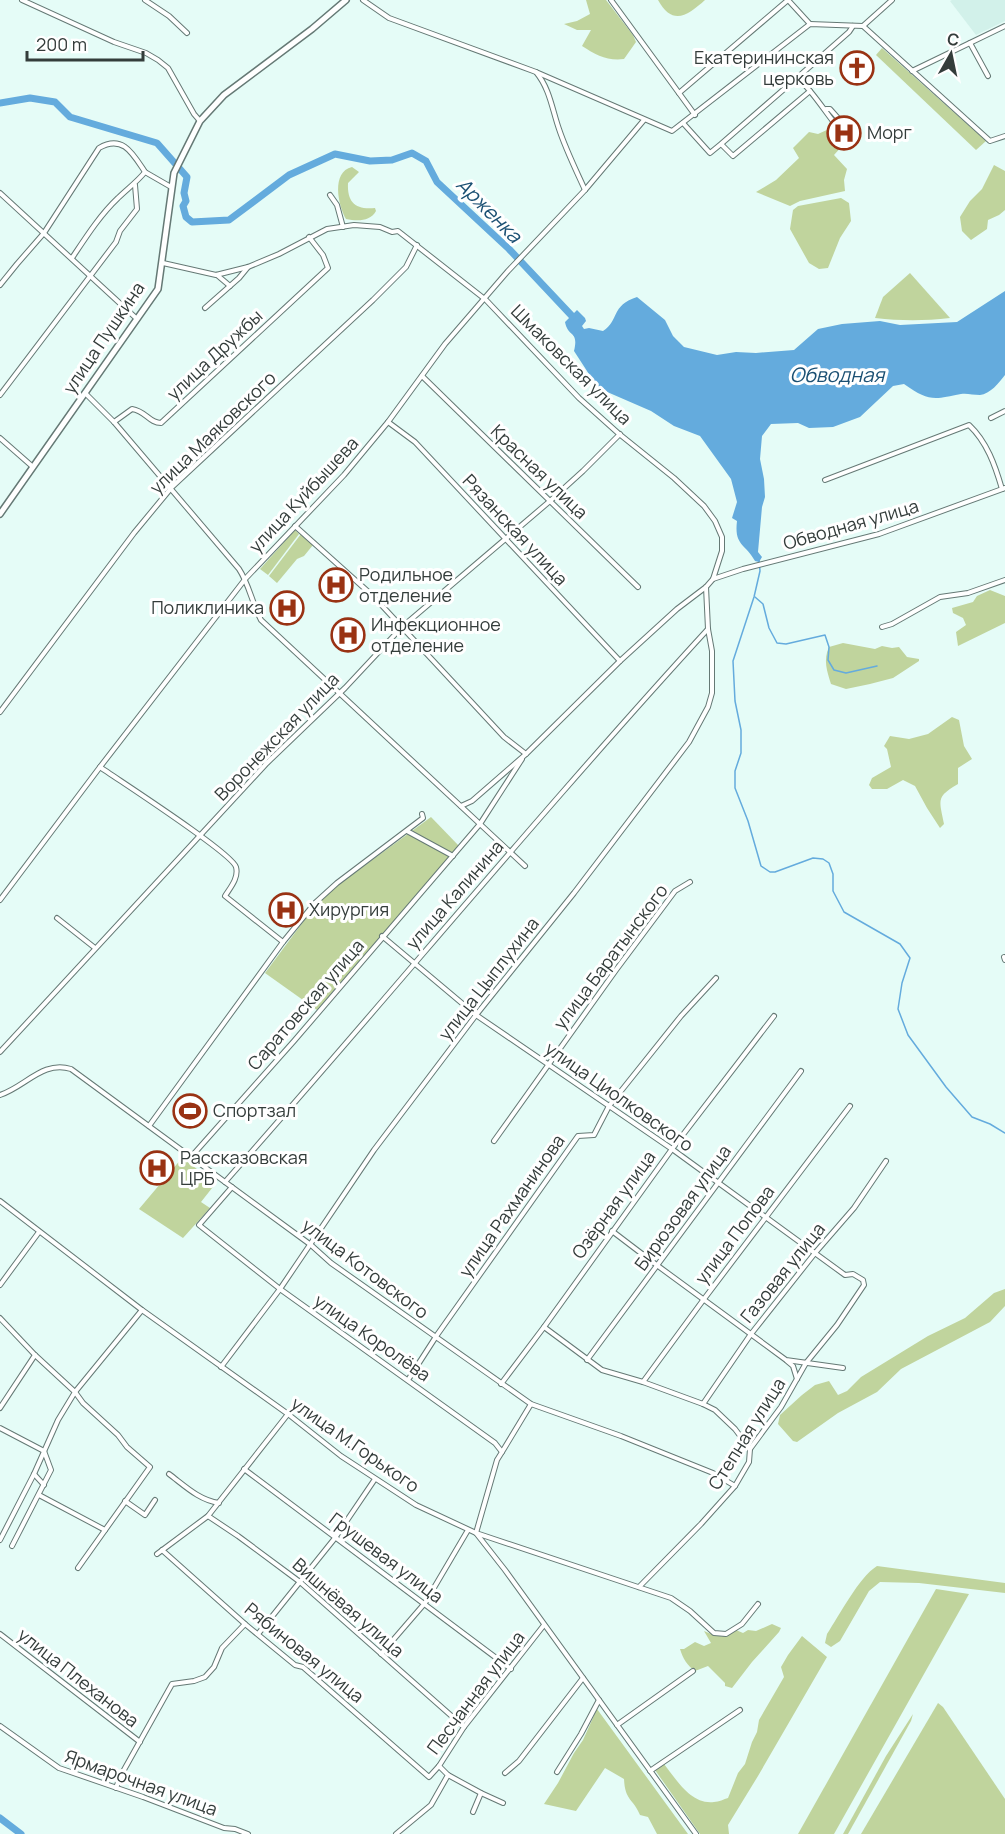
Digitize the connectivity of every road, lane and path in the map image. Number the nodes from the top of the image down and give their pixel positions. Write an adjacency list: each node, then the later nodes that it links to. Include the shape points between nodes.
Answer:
1 (22, 0): 22 (street, via 158,60 168,68)
2 (145, 0): 12 (street)
3 (346, 0): 22 (main road, улица Пушкина, via 224,95)
4 (363, 0): 15 (street, via 389,18)
5 (611, 0): 19 (street)
6 (788, 0): 8 (street); 19 (street)
7 (892, 0): 10 (street)
8 (810, 24): 9 (street); 20 (street)
9 (853, 26): 10 (street); 17 (street)
10 (863, 26): 14 (street)
11 (1005, 26): 13 (street)
12 (187, 33)
13 (970, 43): 14 (street); 16 (street)
14 (912, 71): 25 (street, via 990,141)
15 (536, 72): 21 (street); 30 (street, via 548,90 561,137)
16 (988, 76)
17 (798, 77): 18 (street); 26 (street)
18 (810, 91): 24 (street); 26 (street, via 733,156)
19 (679, 93): 20 (street)
20 (695, 115): 23 (street)
21 (644, 120): 23 (street, via 672,131); 30 (street, улица Куйбышева)
22 (200, 121): 29 (main road, улица Пушкина)
23 (683, 123): 26 (street, via 710,153)
24 (840, 130)
25 (1005, 136)
26 (721, 144)
27 (145, 172): 28 (street); 29 (street); 34 (street, via 134,153 119,143 108,142 99,148)
28 (135, 185): 37 (street, via 101,217); 41 (street, via 137,209)
29 (171, 187): 38 (main road, улица Пушкина)
30 (585, 190): 44 (street, улица Куйбышева)
31 (0, 193): 34 (street)
32 (330, 195): 33 (street)
33 (343, 226): 35 (street, Шмаковская улица); 36 (street, Шмаковская улица, via 398,231)
34 (44, 233): 37 (street); 42 (street)
35 (309, 237): 39 (street, Шмаковская улица); 52 (street, улица Дружбы, via 328,268 161,423 141,410 132,409)
36 (417, 245): 44 (street, Шмаковская улица); 58 (street, улица Маяковского, via 406,267 373,300)
37 (72, 258): 41 (street)
38 (163, 263): 40 (street, Шмаковская улица); 46 (main road, улица Пушкина, via 158,289)
39 (249, 267): 40 (street, Шмаковская улица); 43 (street, Шмаковская улица)
40 (216, 275): 43 (street)
41 (90, 276): 46 (street); 49 (street)
42 (0, 285)
43 (230, 286): 45 (street, Шмаковская улица)
44 (484, 298): 47 (street, улица Куйбышева); 54 (street, Шмаковская улица, via 579,398)
45 (205, 308)
46 (137, 319): 48 (main road, улица Пушкина)
47 (422, 376): 53 (street, улица Куйбышева); 60 (street, Красная улица)
48 (85, 393): 52 (street); 56 (main road, улица Пушкина)
49 (0, 395)
50 (1005, 411): 51 (street)
51 (991, 418)
52 (114, 422): 58 (street)
53 (388, 422): 62 (street, улица Куйбышева); 63 (street, Рязанская улица, via 415,442)
54 (620, 434): 60 (street, Воронежская улица); 65 (street, Шмаковская улица, via 674,478 715,521 722,537 722,551)
55 (0, 438): 56 (street)
56 (33, 467): 61 (main road, улица Пушкина)
57 (825, 480): 59 (street, via 969,425 980,435)
58 (171, 488): 64 (street); 74 (street, улица Маяковского)
59 (1004, 488): 65 (street, Обводная улица, via 879,534)
60 (550, 501): 63 (street, Воронежская улица); 67 (street, Красная улица)
61 (0, 514)
62 (295, 526): 64 (street, улица Куйбышева); 69 (street)
63 (505, 539): 69 (street, Воронежская улица); 72 (street, Рязанская улица)
64 (246, 578): 73 (street, via 261,620); 76 (street, улица Куйбышева)
65 (713, 579): 68 (street)
66 (1005, 580): 70 (street, via 968,593 940,597)
67 (638, 587)
68 (706, 588): 71 (street, улица Цыплухина); 72 (street, Саратовская улица)
69 (402, 627): 73 (street, Воронежская улица); 75 (street, via 504,737)
70 (882, 627)
71 (708, 629): 82 (street, улица Калинина); 93 (street, улица Цыплухина, via 712,693 689,742)
72 (620, 661): 75 (street, Саратовская улица)
73 (338, 693): 77 (street); 81 (street, Воронежская улица)
74 (0, 712)
75 (526, 754): 77 (street, Саратовская улица); 79 (street, Саратовская улица)
76 (100, 767): 81 (street); 86 (street, улица Куйбышева)
77 (461, 806): 79 (street)
78 (422, 814): 80 (street, via 423,818)
79 (480, 824): 82 (street); 83 (street, Саратовская улица)
80 (407, 831): 83 (street); 89 (street, via 327,891)
81 (201, 836): 89 (street, via 236,866 236,876 225,896); 90 (street, Воронежская улица)
82 (510, 852): 84 (street); 91 (street, улица Калинина)
83 (453, 856): 88 (street, Саратовская улица)
84 (525, 866)
85 (690, 882): 96 (street, улица Баратынского, via 675,891)
86 (1, 897)
87 (57, 918): 90 (street)
88 (382, 936): 91 (street, улица Циолковского); 104 (street, Саратовская улица)
89 (283, 942): 101 (street)
90 (95, 948): 95 (street, Воронежская улица)
91 (414, 963): 93 (street, улица Циолковского); 106 (street, улица Калинина)
92 (716, 978): 99 (street, улица Рахманинова)
93 (476, 1015): 96 (street, улица Циолковского); 113 (street, улица Цыплухина, via 374,1150)
94 (774, 1016): 103 (street, Озёрная улица)
95 (0, 1052)
96 (548, 1065): 99 (street, улица Циолковского); 102 (street, улица Баратынского)
97 (801, 1071): 107 (street, Бирюзовая улица)
98 (0, 1095): 101 (street, улица Котовского, via 43,1070 65,1067 79,1073)
99 (609, 1106): 103 (street, улица Циолковского); 124 (street, улица Рахманинова, via 594,1135 578,1136)
100 (850, 1106): 110 (street, улица Попова)
101 (149, 1126): 104 (street, улица Котовского)
102 (494, 1141)
103 (672, 1149): 107 (street, улица Циолковского); 111 (street, Озёрная улица)
104 (191, 1157): 106 (street, улица Котовского)
105 (886, 1161): 114 (street, Газовая улица, via 854,1208)
106 (225, 1182): 108 (street, улица Котовского)
107 (718, 1183): 110 (street, улица Циолковского); 115 (street, Бирюзовая улица)
108 (232, 1187): 113 (street, улица Котовского); 118 (street, улица Королёва, via 199,1225)
109 (0, 1201): 112 (street, улица М.Горького)
110 (765, 1218): 114 (street, улица Циолковского); 119 (street, улица Попова)
111 (612, 1231): 115 (street); 122 (street, Озёрная улица)
112 (39, 1232): 116 (street); 120 (street, улица М.Горького)
113 (311, 1245): 118 (street, улица Цыплухина); 124 (street, улица Котовского)
114 (815, 1253): 117 (street, улица Циолковского, via 844,1275 861,1277); 123 (street, Газовая улица)
115 (658, 1266): 119 (street); 126 (street, Бирюзовая улица)
116 (0, 1285)
117 (864, 1285): 128 (street, Степная улица)
118 (280, 1289): 129 (street, улица Цыплухина); 132 (street, улица Королёва)
119 (704, 1299): 123 (street); 133 (street, улица Попова)
120 (142, 1311): 129 (street, улица М.Горького); 135 (street)
121 (0, 1318): 125 (street)
122 (544, 1327): 126 (street); 134 (street, Озёрная улица)
123 (752, 1334): 127 (street); 137 (street, Газовая улица)
124 (435, 1338): 132 (street, улица Рахманинова); 134 (street, улица Котовского)
125 (34, 1354): 135 (street); 138 (street)
126 (587, 1360): 133 (street, via 602,1370)
127 (786, 1360): 128 (street); 131 (street, via 793,1366)
128 (806, 1363): 130 (street); 131 (street, Степная улица)
129 (221, 1367): 139 (street, улица М.Горького)
130 (843, 1368)
131 (797, 1379): 141 (street, Степная улица)
132 (408, 1380): 143 (street, улица Королёва)
133 (643, 1382): 137 (street)
134 (501, 1384): 136 (street, улица Котовского)
135 (75, 1392): 142 (street); 152 (street, via 150,1467)
136 (531, 1404): 143 (street); 149 (street, улица Котовского, via 713,1473)
137 (704, 1404): 141 (street, via 715,1410)
138 (0, 1408)
139 (288, 1414): 144 (street); 147 (street, улица М.Горького)
140 (0, 1428): 142 (street)
141 (750, 1449): 149 (street, Степная улица, via 749,1462)
142 (45, 1451): 145 (street); 148 (street, via 51,1470)
143 (502, 1452): 157 (street)
144 (244, 1469): 153 (street); 158 (street, Грушевая улица)
145 (34, 1474): 148 (street); 159 (street)
146 (169, 1474): 153 (street, via 196,1495)
147 (375, 1479): 156 (street, улица М.Горького); 158 (street)
148 (44, 1485): 150 (street)
149 (735, 1486): 165 (street, Степная улица)
150 (39, 1495): 155 (street); 160 (street)
151 (155, 1500): 152 (street, via 145,1515)
152 (125, 1501): 155 (street)
153 (219, 1503): 154 (street)
154 (208, 1516): 161 (street); 164 (street, Вишнёвая улица)
155 (105, 1530): 163 (street)
156 (468, 1530): 157 (street, улица М.Горького); 166 (street)
157 (476, 1533): 165 (street, улица М.Горького); 169 (street)
158 (335, 1538): 164 (street); 166 (street, Грушевая улица)
159 (0, 1540)
160 (12, 1546)
161 (162, 1550): 162 (street); 168 (street, Рябиновая улица)
162 (157, 1554)
163 (78, 1568)
164 (300, 1582): 171 (street); 172 (street, Вишнёвая улица)
165 (639, 1587): 167 (street, улица М.Горького, via 671,1598 714,1633 726,1634 742,1624)
166 (425, 1603): 172 (street); 173 (street, Грушевая улица)
167 (758, 1604)
168 (245, 1624): 171 (street, Рябиновая улица); 181 (street, улица Плеханова, via 222,1648 206,1677 172,1684)
169 (544, 1625): 173 (street, Песчанная улица); 175 (street)
170 (0, 1634): 181 (street, улица Плеханова)
171 (258, 1634): 187 (street, Рябиновая улица, via 295,1665 303,1667)
172 (381, 1654): 180 (street, Вишнёвая улица)
173 (511, 1669): 180 (street, Песчанная улица)
174 (693, 1671): 178 (street)
175 (584, 1678): 176 (street); 185 (street, via 519,1761)
176 (599, 1700): 178 (street); 184 (street)
177 (740, 1710): 183 (street)
178 (617, 1725): 183 (street)
179 (0, 1726): 188 (street, Ярмарочная улица, via 59,1768)
180 (464, 1727): 182 (street, Песчанная улица)
181 (140, 1742): 188 (street, улица Плеханова)
182 (439, 1766): 186 (street); 187 (street, Песчанная улица)
183 (650, 1771): 194 (street)
184 (557, 1772)
185 (505, 1773)
186 (448, 1775): 189 (street); 193 (street, via 431,1805)
187 (429, 1777)
188 (116, 1788): 192 (street, Ярмарочная улица)
189 (481, 1793): 190 (street); 191 (street)
190 (503, 1803)
191 (473, 1812)
192 (248, 1834)
193 (396, 1834)
194 (696, 1834)

